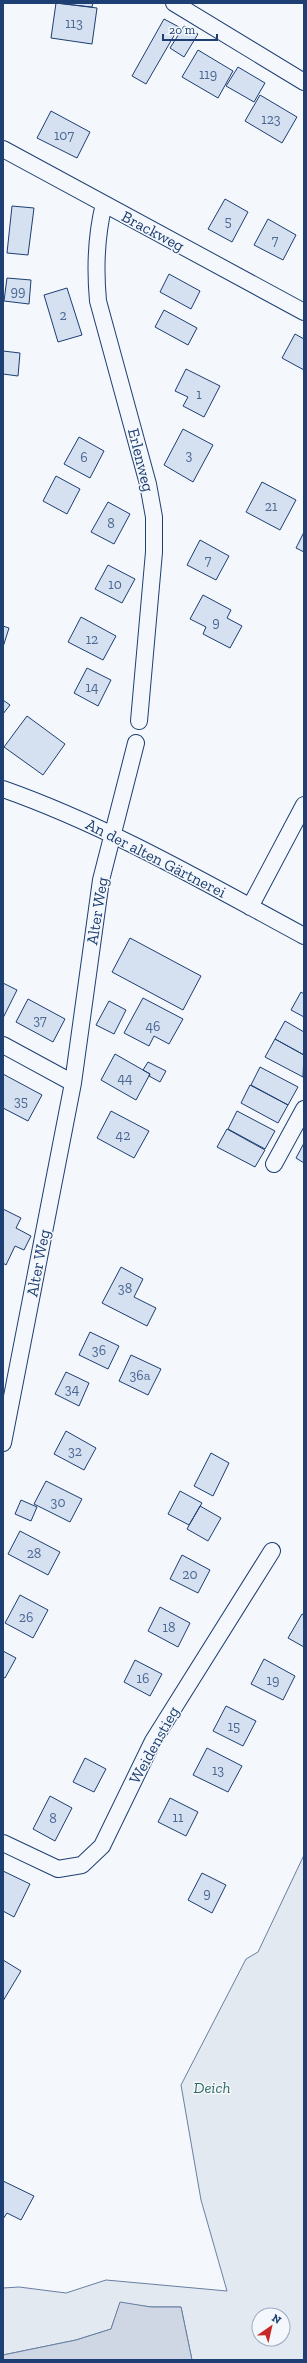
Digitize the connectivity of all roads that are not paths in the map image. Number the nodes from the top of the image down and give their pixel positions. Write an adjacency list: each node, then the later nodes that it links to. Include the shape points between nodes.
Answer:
1 (174, 3): 2 (street)
2 (304, 82)
3 (3, 149): 4 (street, Brackweg)
4 (104, 204): 5 (street, Brackweg); 6 (street, Erlenweg, via 99,223 95,276 98,301 148,484 154,517 154,552)
5 (304, 312)
6 (139, 721)
7 (136, 743): 10 (street, Alter Weg)
8 (3, 789): 10 (street, An der alten Gärtnerei, via 56,807)
9 (304, 805): 11 (street)
10 (113, 835): 11 (street, An der alten Gärtnerei); 14 (street, Alter Weg, via 101,880)
11 (250, 907): 12 (street, An der alten Gärtnerei)
12 (304, 936)
13 (3, 1045): 14 (street)
14 (73, 1083): 17 (street, Alter Weg)
15 (304, 1109): 16 (street)
16 (274, 1164)
17 (3, 1444)
18 (272, 1551): 19 (street, Weidenstieg, via 153,1741 102,1846 82,1865 58,1869)
19 (3, 1843)

